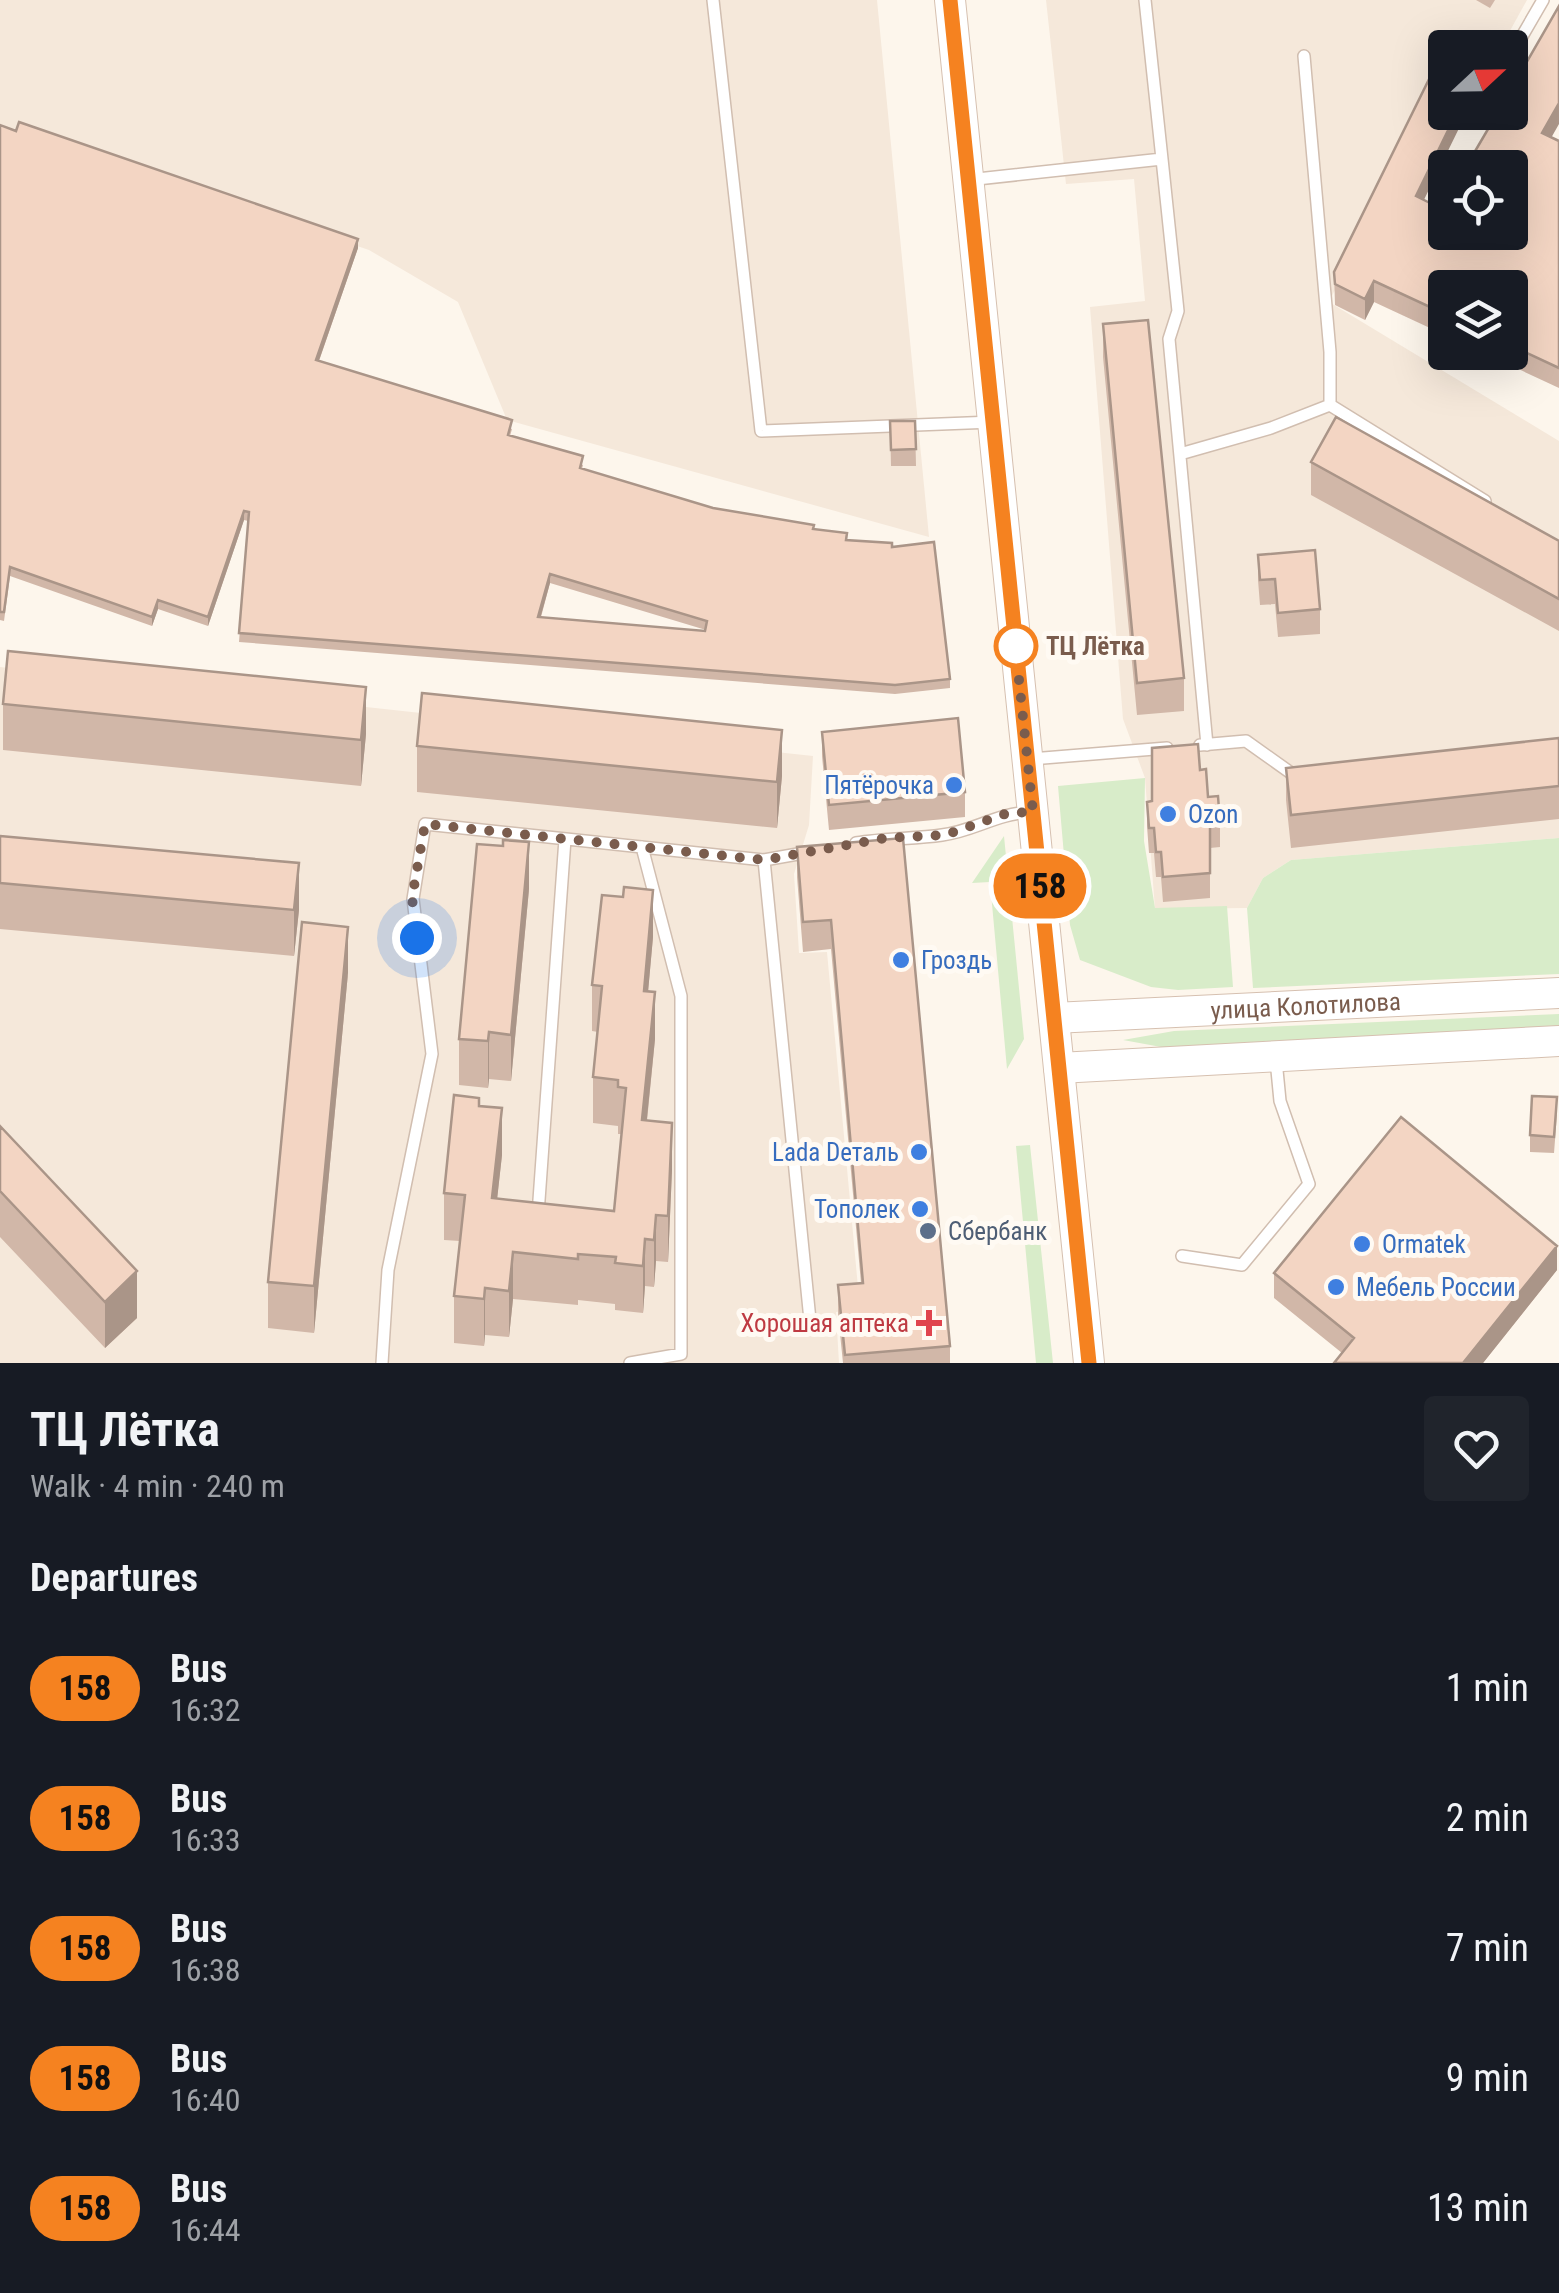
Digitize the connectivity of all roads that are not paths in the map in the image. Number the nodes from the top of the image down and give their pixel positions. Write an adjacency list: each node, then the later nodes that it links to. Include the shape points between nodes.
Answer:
1 (714, 0): 10 (lane, via 761,431)
2 (950, 0): 8 (main road)
3 (1145, 0): 7 (lane)
4 (1543, 0): 5 (lane)
5 (1526, 30)
6 (1304, 56): 9 (lane)
7 (1162, 159): 8 (lane); 11 (lane, via 1178,311 1169,339)
8 (968, 180): 10 (main road)
9 (1330, 405): 11 (lane); 12 (lane)
10 (993, 422): 14 (main road)
11 (1180, 454): 13 (lane)
12 (1494, 506)
13 (1207, 744): 14 (lane); 15 (lane, via 1246,741 1290,773)
14 (1027, 758): 16 (main road)
15 (1310, 771)
16 (1033, 812): 19 (lane, via 1008,813 945,835); 23 (main road)
17 (565, 839): 18 (lane); 27 (lane); 30 (lane, via 425,824 412,898 432,1054 388,1270)
18 (642, 847): 21 (lane); 31 (lane, via 681,996 681,1354)
19 (834, 847)
20 (817, 850): 21 (lane)
21 (764, 860): 29 (lane)
22 (1559, 993): 23 (main road, улица Колотилова)
23 (1054, 1018): 26 (main road)
24 (1559, 1041): 25 (main road, улица Колотилова)
25 (1275, 1056): 26 (main road, улица Колотилова); 28 (lane, via 1280,1101 1310,1184 1242,1265)
26 (1059, 1068): 32 (main road)
27 (538, 1227)
28 (1182, 1256)
29 (810, 1320)
30 (382, 1363)
31 (630, 1363)
32 (1089, 1363)

